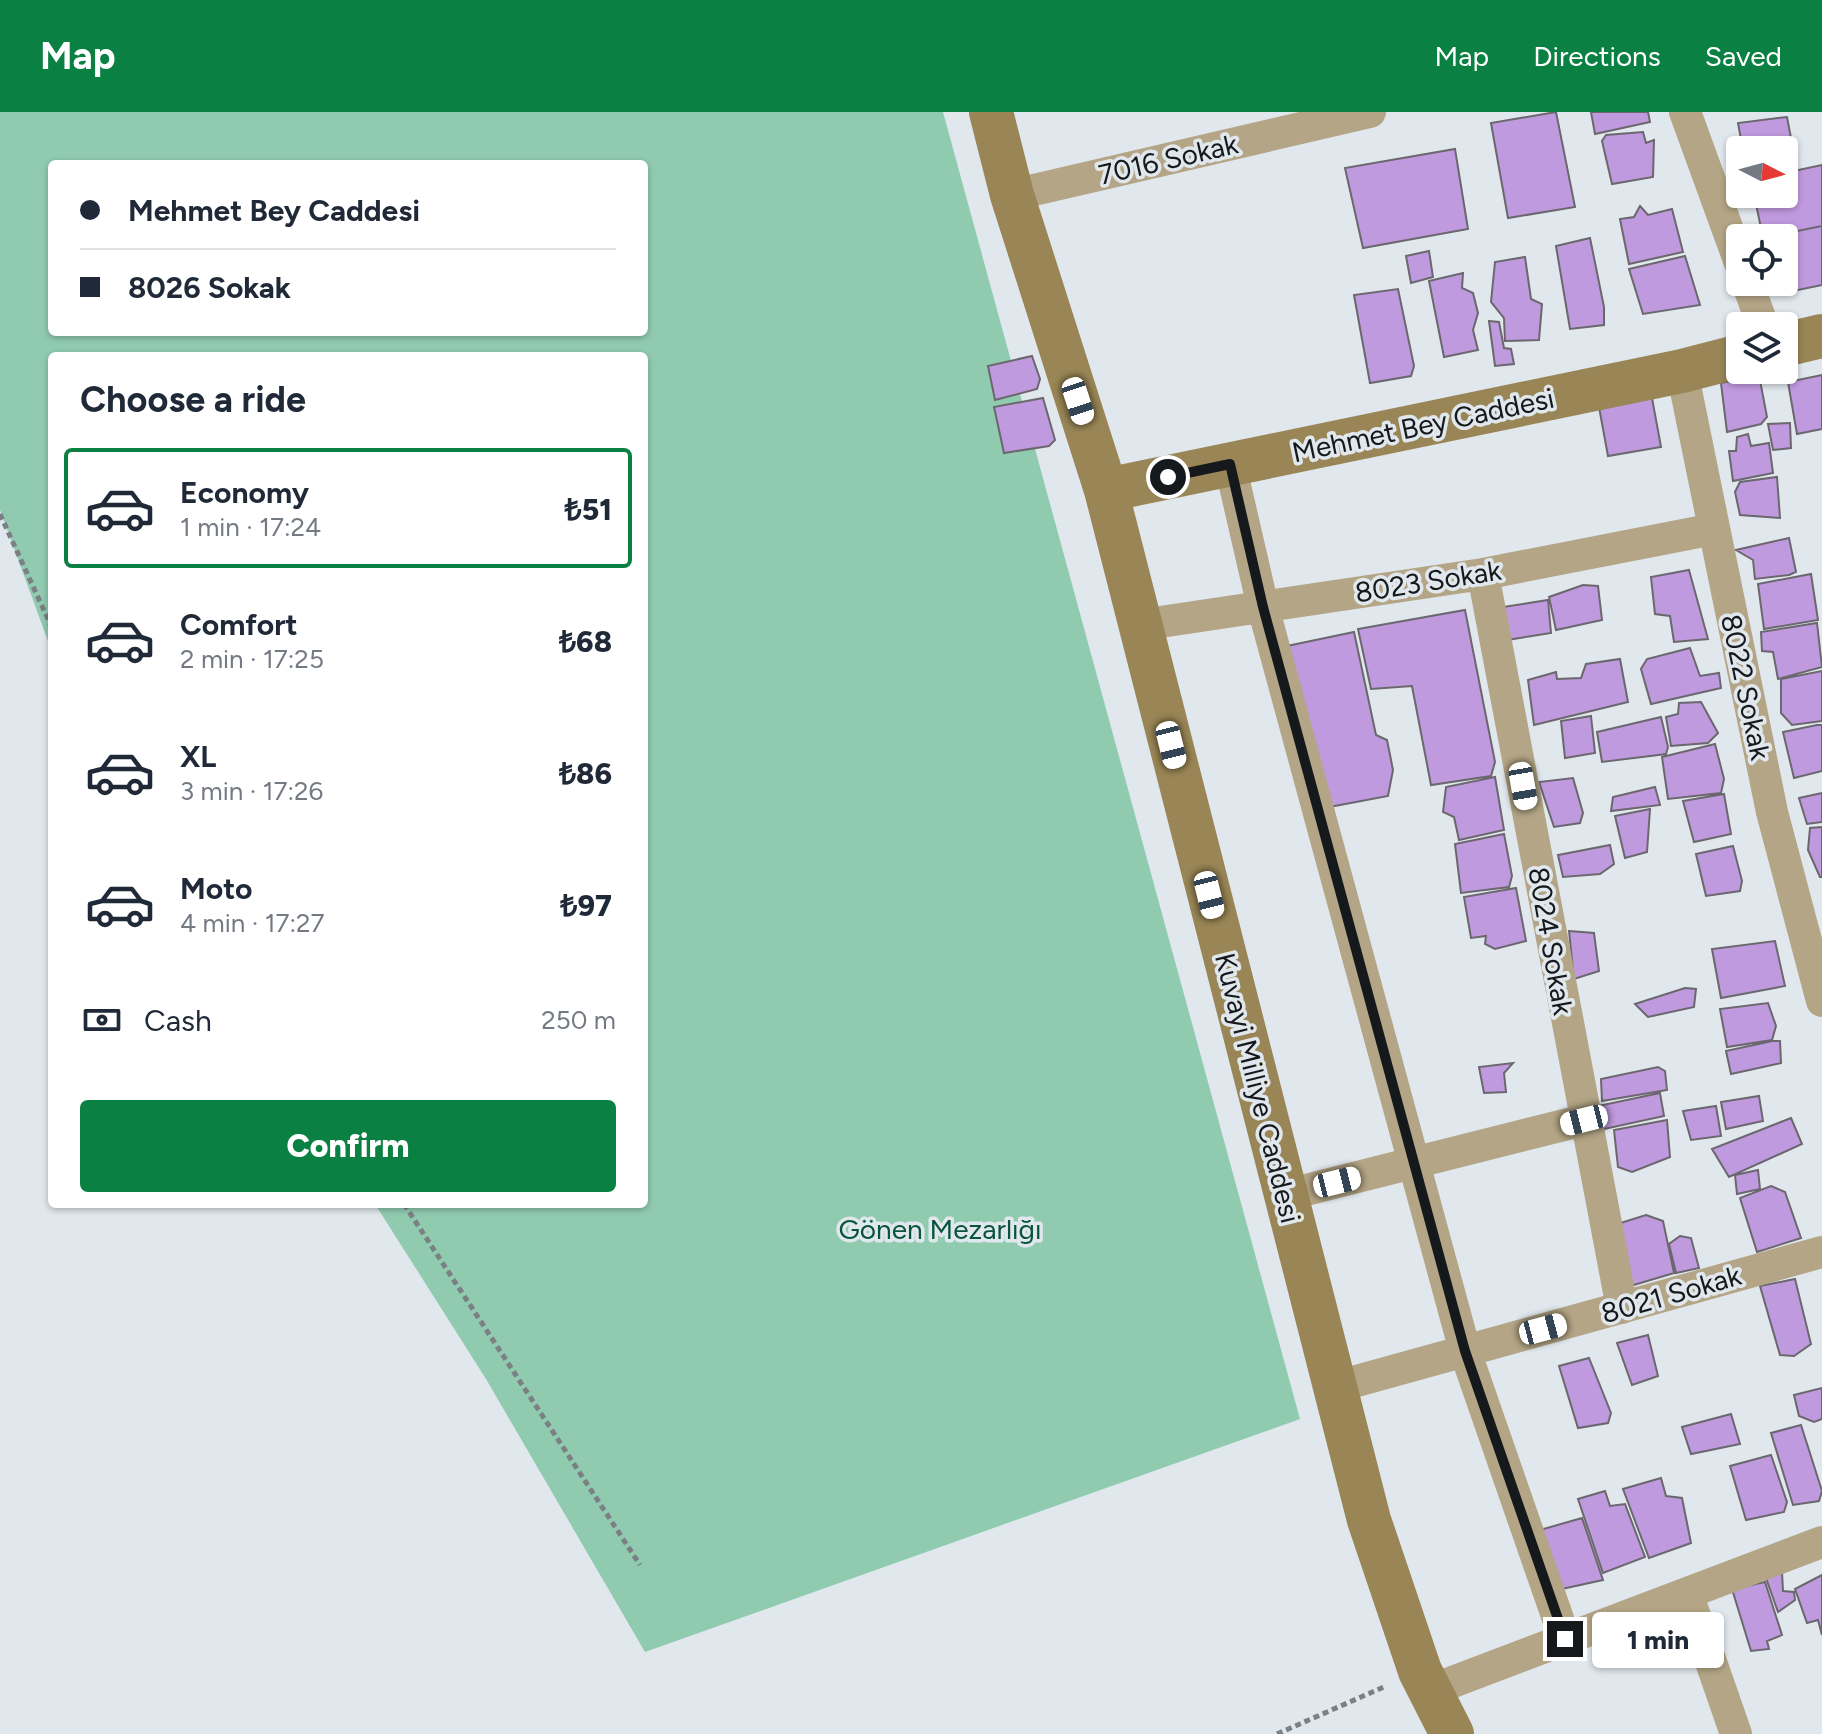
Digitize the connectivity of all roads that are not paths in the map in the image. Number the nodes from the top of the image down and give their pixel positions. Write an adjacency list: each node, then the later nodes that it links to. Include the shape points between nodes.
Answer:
1 (991, 112): 4 (main road, Kuvayi Milliye Caddesi)
2 (1685, 112): 5 (street)
3 (1357, 114): 4 (street, 7016 Sokak)
4 (1012, 195): 11 (main road, Kuvayi Milliye Caddesi)
5 (1726, 225)
6 (1822, 336): 7 (main road)
7 (1798, 342)
8 (1726, 360): 9 (main road, Mehmet Bey Caddesi)
9 (1682, 371): 10 (main road, Mehmet Bey Caddesi); 12 (street, 8022 Sokak)
10 (1230, 464): 11 (main road, Mehmet Bey Caddesi); 14 (street)
11 (1106, 490): 15 (main road, Kuvayi Milliye Caddesi)
12 (1714, 529): 13 (street, 8023 Sokak); 16 (street, 8022 Sokak, via 1772,812)
13 (1483, 574): 14 (street, 8023 Sokak); 17 (street, 8024 Sokak)
14 (1263, 607): 15 (street, 8023 Sokak); 18 (street)
15 (1140, 625): 19 (main road, Kuvayi Milliye Caddesi)
16 (1822, 1001)
17 (1584, 1120): 18 (street); 21 (street, 8024 Sokak)
18 (1414, 1163): 19 (street); 22 (street)
19 (1286, 1195): 23 (main road, Kuvayi Milliye Caddesi)
20 (1822, 1252): 21 (street, 8021 Sokak)
21 (1622, 1308): 22 (street, 8021 Sokak)
22 (1465, 1351): 23 (street, 8021 Sokak); 26 (street)
23 (1335, 1387): 27 (main road, Kuvayi Milliye Caddesi, via 1369,1520)
24 (1822, 1542): 25 (street)
25 (1687, 1593): 26 (street); 29 (street)
26 (1565, 1639): 27 (street)
27 (1425, 1681): 28 (main road, Kuvayi Milliye Caddesi)
28 (1452, 1734)
29 (1736, 1734)

